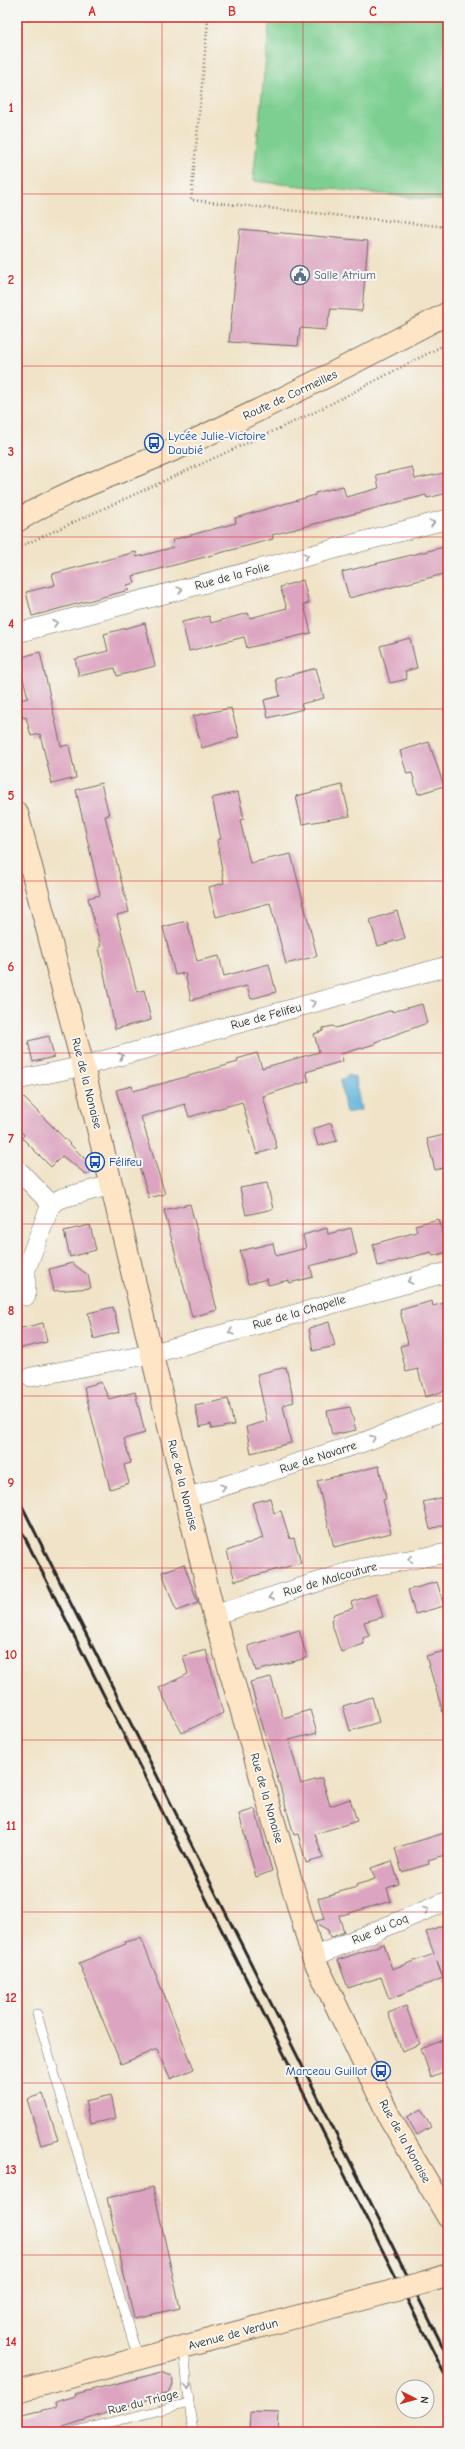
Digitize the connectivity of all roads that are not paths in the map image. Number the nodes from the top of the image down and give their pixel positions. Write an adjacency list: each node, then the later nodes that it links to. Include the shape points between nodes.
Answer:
1 (448, 313): 2 (main road, Route de Cormeilles, via 345,368 180,447)
2 (40, 507): 3 (main road, Route de Cormeilles); 5 (main road, Route de Cormeilles)
3 (17, 512)
4 (448, 519): 6 (street, Rue de la Folie, one-way to 4)
5 (17, 521)
6 (17, 633)
7 (17, 813): 9 (main road, Rue de la Nonaise)
8 (448, 966): 9 (street, Rue de Felifeu, one-way to 8)
9 (83, 1066): 10 (street, Rue de Felifeu); 12 (main road, Rue de la Nonaise)
10 (17, 1080)
11 (17, 1169): 13 (street)
12 (111, 1185): 13 (street, via 62,1198); 16 (main road, Rue de la Nonaise)
13 (51, 1204): 15 (street, via 26,1269)
14 (448, 1272): 16 (street, Rue de la Chapelle, one-way to 16)
15 (26, 1296)
16 (151, 1354): 17 (street); 19 (main road, Rue de la Nonaise)
17 (31, 1377)
18 (448, 1409): 19 (street, Rue de Navarre, one-way to 18, via 364,1442)
19 (186, 1498): 21 (main road, Rue de la Nonaise)
20 (448, 1553): 21 (street, Rue de Malcouture, one-way to 21, via 362,1568)
21 (214, 1615): 23 (main road, Rue de la Nonaise)
22 (448, 1901): 23 (street, Rue du Coq, one-way to 22)
23 (313, 1957): 25 (main road, Rue de la Nonaise, via 390,2118)
24 (37, 2014): 28 (lane)
25 (448, 2217)
26 (448, 2275): 27 (main road, Avenue de Verdun, bridge)
27 (184, 2347): 28 (main road, Avenue de Verdun); 30 (lane, Rue du Triage, one-way to 30)
28 (138, 2359): 29 (main road, Avenue de Verdun)
29 (17, 2391)
30 (189, 2403): 31 (lane, Rue du Triage); 32 (lane)
31 (72, 2432)
32 (193, 2432)

